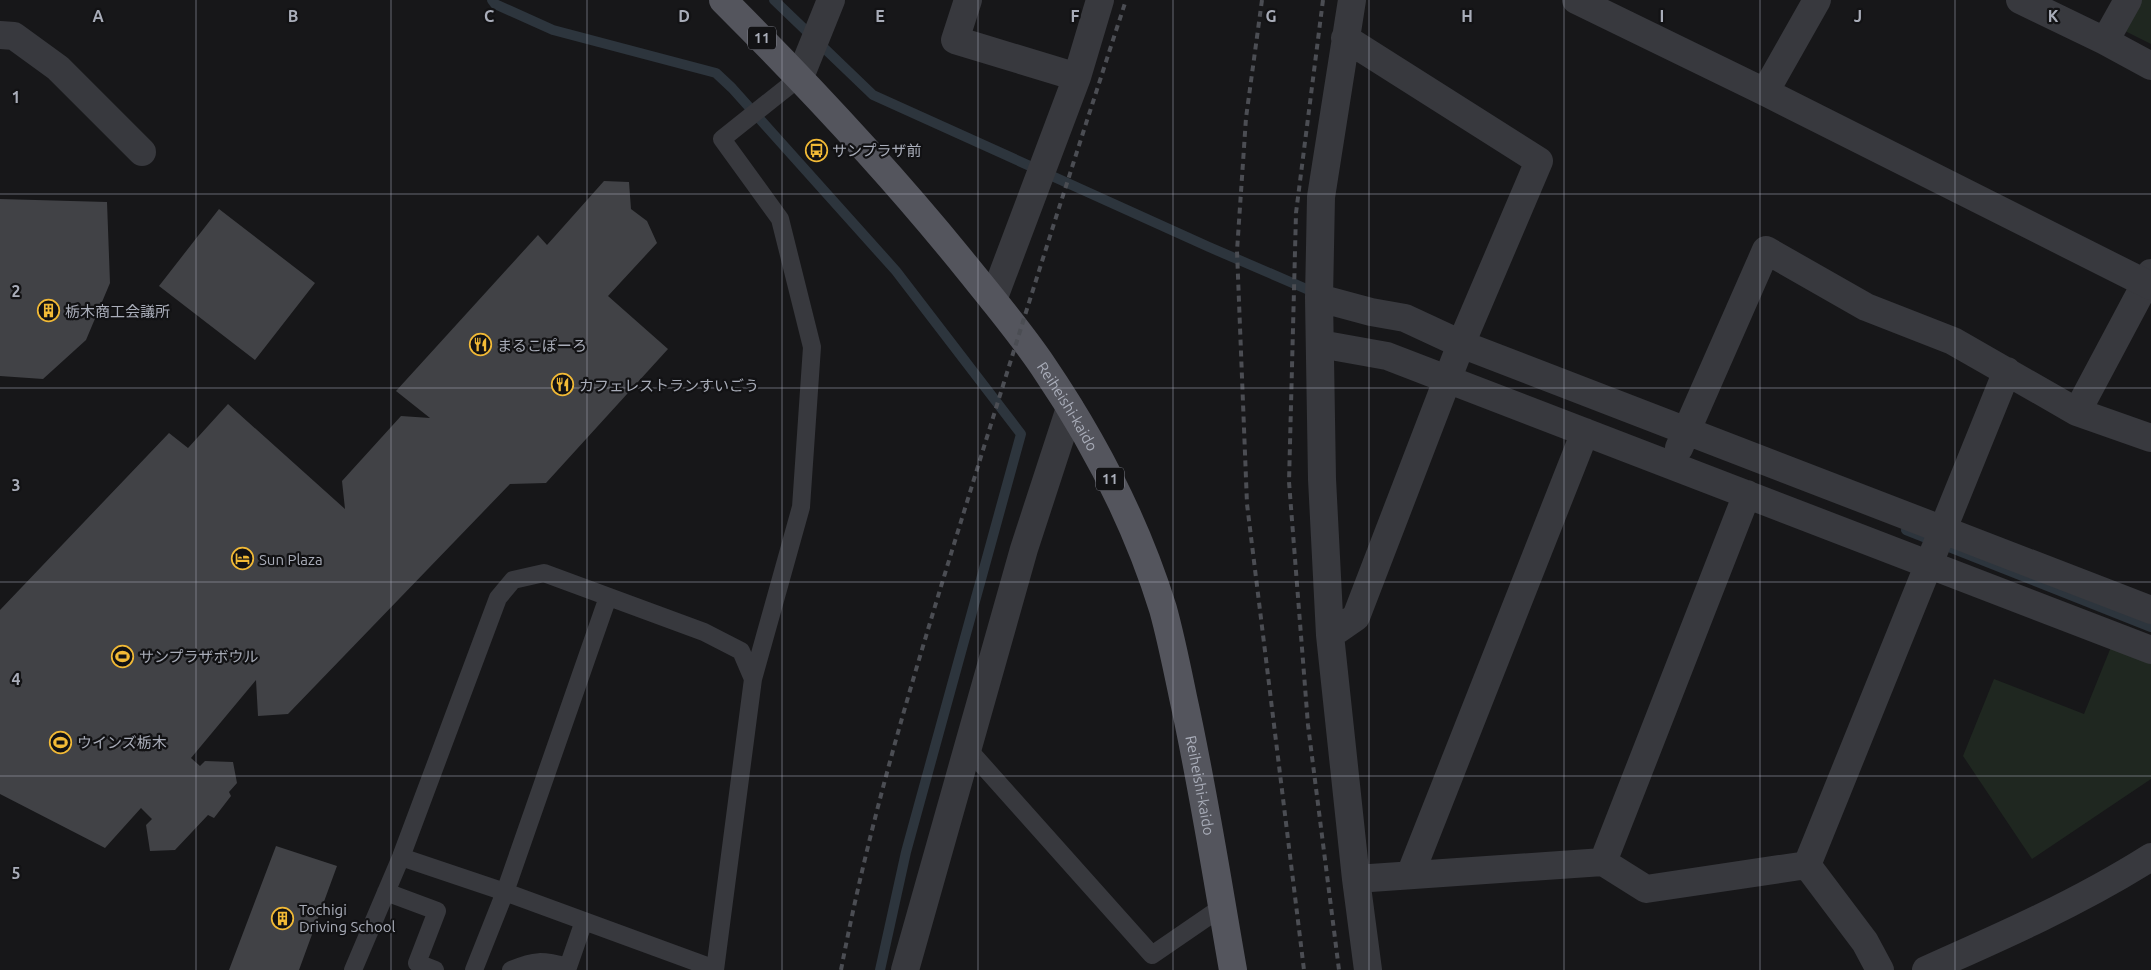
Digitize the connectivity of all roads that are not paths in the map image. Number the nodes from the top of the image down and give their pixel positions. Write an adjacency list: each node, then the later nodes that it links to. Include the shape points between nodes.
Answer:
1 (723, 0): 14 (main road, Reiheishi-kaido / 11)
2 (831, 0): 14 (street)
3 (968, 0): 15 (street, via 955,40)
4 (1100, 0): 15 (street)
5 (1352, 0): 11 (street)
6 (1576, 0): 16 (street)
7 (1817, 0): 16 (street)
8 (2020, 0): 12 (street)
9 (2128, 0): 12 (street)
10 (0, 35): 17 (street, via 14,36 58,68)
11 (1346, 38): 19 (street, via 1321,197); 22 (street, via 1539,161)
12 (2105, 41): 13 (street)
13 (2151, 66)
14 (800, 77): 20 (main road, Reiheishi-kaido / 11, via 911,199); 38 (lane, via 722,139 780,218 812,347 802,508)
15 (1077, 77): 20 (street)
16 (1765, 92): 18 (street)
17 (142, 152)
18 (2149, 280): 26 (street)
19 (1319, 298): 21 (street); 22 (street, via 1405,318)
20 (993, 300): 25 (main road, Reiheishi-kaido / 11, via 1042,364)
21 (1320, 344): 24 (street, via 1387,356); 36 (street, via 1322,479)
22 (1461, 344): 24 (street); 27 (street)
23 (2007, 371): 26 (street); 27 (street, via 1953,340 1866,307 1766,250); 32 (street)
24 (1447, 380): 28 (street); 36 (street, via 1356,617)
25 (1070, 408): 39 (street, via 1024,549); 48 (main road, Reiheishi-kaido / 11, via 1134,529 1163,610 1194,749)
26 (2077, 412): 29 (street)
27 (1686, 431): 30 (street); 32 (street)
28 (1585, 432): 30 (street); 44 (street)
29 (2151, 438)
30 (1671, 465): 31 (street)
31 (1747, 494): 33 (street); 42 (street)
32 (1941, 530): 33 (street); 35 (street)
33 (1929, 565): 37 (street); 43 (street)
34 (608, 597): 38 (lane, via 704,632 741,651); 41 (lane, via 544,573 513,580 498,598); 47 (lane)
35 (2151, 610)
36 (1330, 635): 45 (street)
37 (2151, 650)
38 (753, 679): 53 (lane)
39 (968, 749): 48 (lane, via 1152,956); 57 (street)
40 (2151, 856): 61 (street, via 2016,930)
41 (401, 857): 46 (lane); 47 (lane)
42 (1603, 862): 43 (street, via 1646,889); 44 (street)
43 (1808, 865): 60 (street, via 1865,942)
44 (1410, 875): 45 (street)
45 (1356, 879): 59 (street)
46 (386, 892): 51 (lane); 54 (lane, via 437,911 418,963)
47 (505, 892): 49 (lane); 55 (lane)
48 (1222, 908): 58 (main road, Reiheishi-kaido / 11)
49 (584, 921): 50 (lane); 52 (lane)
50 (694, 966): 53 (lane)
51 (355, 969)
52 (567, 969): 56 (lane, via 550,962 534,961)
53 (715, 969)
54 (435, 970)
55 (474, 970)
56 (511, 970)
57 (906, 970)
58 (1232, 970)
59 (1368, 970)
60 (1880, 970)
61 (1926, 970)

